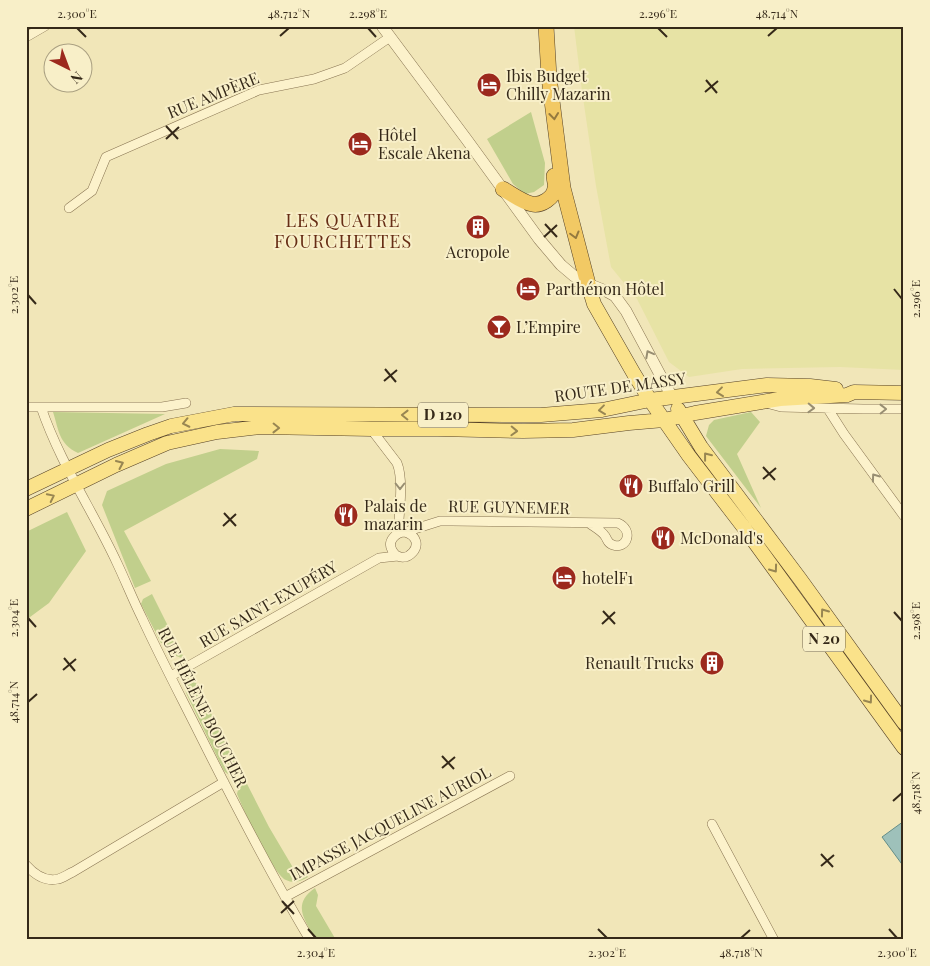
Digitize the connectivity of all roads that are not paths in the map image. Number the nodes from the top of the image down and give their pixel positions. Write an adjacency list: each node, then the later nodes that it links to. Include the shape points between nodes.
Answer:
1 (45, 26): 4 (street)
2 (382, 26): 5 (street)
3 (546, 26): 6 (highway, one-way to 6)
4 (26, 37)
5 (390, 37): 7 (street); 8 (street, RUE AMPÈRE, via 345,68 314,79 259,90 106,157 92,191)
6 (559, 160): 7 (highway, via 554,171 556,188 545,202 530,203); 9 (highway, N 20, one-way to 9)
7 (503, 189): 9 (street, via 561,265)
8 (69, 208)
9 (588, 284): 12 (street, N 20, one-way to 9, via 623,306 614,296); 13 (main road, N 20, via 594,304)
10 (854, 392): 11 (main road, D 120); 12 (main road, ROUTE DE MASSY / D 120, one-way to 12, via 767,385); 14 (main road, D 120)
11 (904, 393)
12 (672, 397): 13 (main road, ROUTE DE MASSY / D 120); 20 (main road, N 20)
13 (650, 400): 21 (main road, N 20); 23 (main road, ROUTE DE MASSY / D 120, one-way to 23, via 602,410 541,415 234,414 170,426)
14 (763, 402): 18 (street, one-way to 18, via 781,407); 20 (main road, D 120)
15 (186, 403): 17 (street, via 162,407)
16 (26, 407): 17 (street)
17 (41, 407): 23 (street)
18 (828, 408): 19 (street, one-way to 19); 27 (street, one-way to 18)
19 (904, 409)
20 (682, 416): 21 (main road, D 120); 38 (main road, N 20, one-way to 20, via 701,447)
21 (664, 420): 22 (main road, D 120, one-way to 21, via 573,430); 39 (main road, N 20, one-way to 39)
22 (371, 429): 24 (main road, D 120, one-way to 22, via 167,443 217,432 261,427); 31 (street, one-way to 31, via 397,463)
23 (68, 469): 24 (street); 25 (main road, ROUTE DE MASSY / D 120)
24 (76, 485): 26 (main road, D 120, one-way to 24); 37 (street, RUE HÉLÈNE BOUCHER)
25 (26, 489)
26 (26, 510)
27 (904, 516)
28 (589, 523): 29 (street, RUE GUYNEMER); 30 (street, RUE GUYNEMER, via 440,521); 32 (street, RUE GUYNEMER)
29 (615, 523): 32 (street, via 609,526); 32 (street, RUE GUYNEMER, via 626,529 624,542 618,546 611,544)
30 (430, 525): 31 (street, RUE GUYNEMER); 34 (street, RUE GUYNEMER)
31 (402, 533): 33 (street); 34 (street, via 412,535)
32 (605, 536)
33 (391, 542): 35 (street, via 392,550); 36 (street, RUE SAINT-EXUPÉRY)
34 (416, 544): 35 (street, via 412,554)
35 (398, 556): 36 (street, RUE SAINT-EXUPÉRY)
36 (380, 558): 37 (street, RUE SAINT-EXUPÉRY)
37 (171, 676): 41 (street, RUE HÉLÈNE BOUCHER)
38 (904, 723)
39 (904, 748)
40 (510, 776): 44 (street, IMPASSE JACQUELINE AURIOL)
41 (224, 782): 43 (street, via 59,879 39,877); 44 (street, RUE HÉLÈNE BOUCHER)
42 (712, 824): 46 (street)
43 (26, 865)
44 (285, 897): 45 (street, RUE HÉLÈNE BOUCHER)
45 (310, 940)
46 (774, 940)

